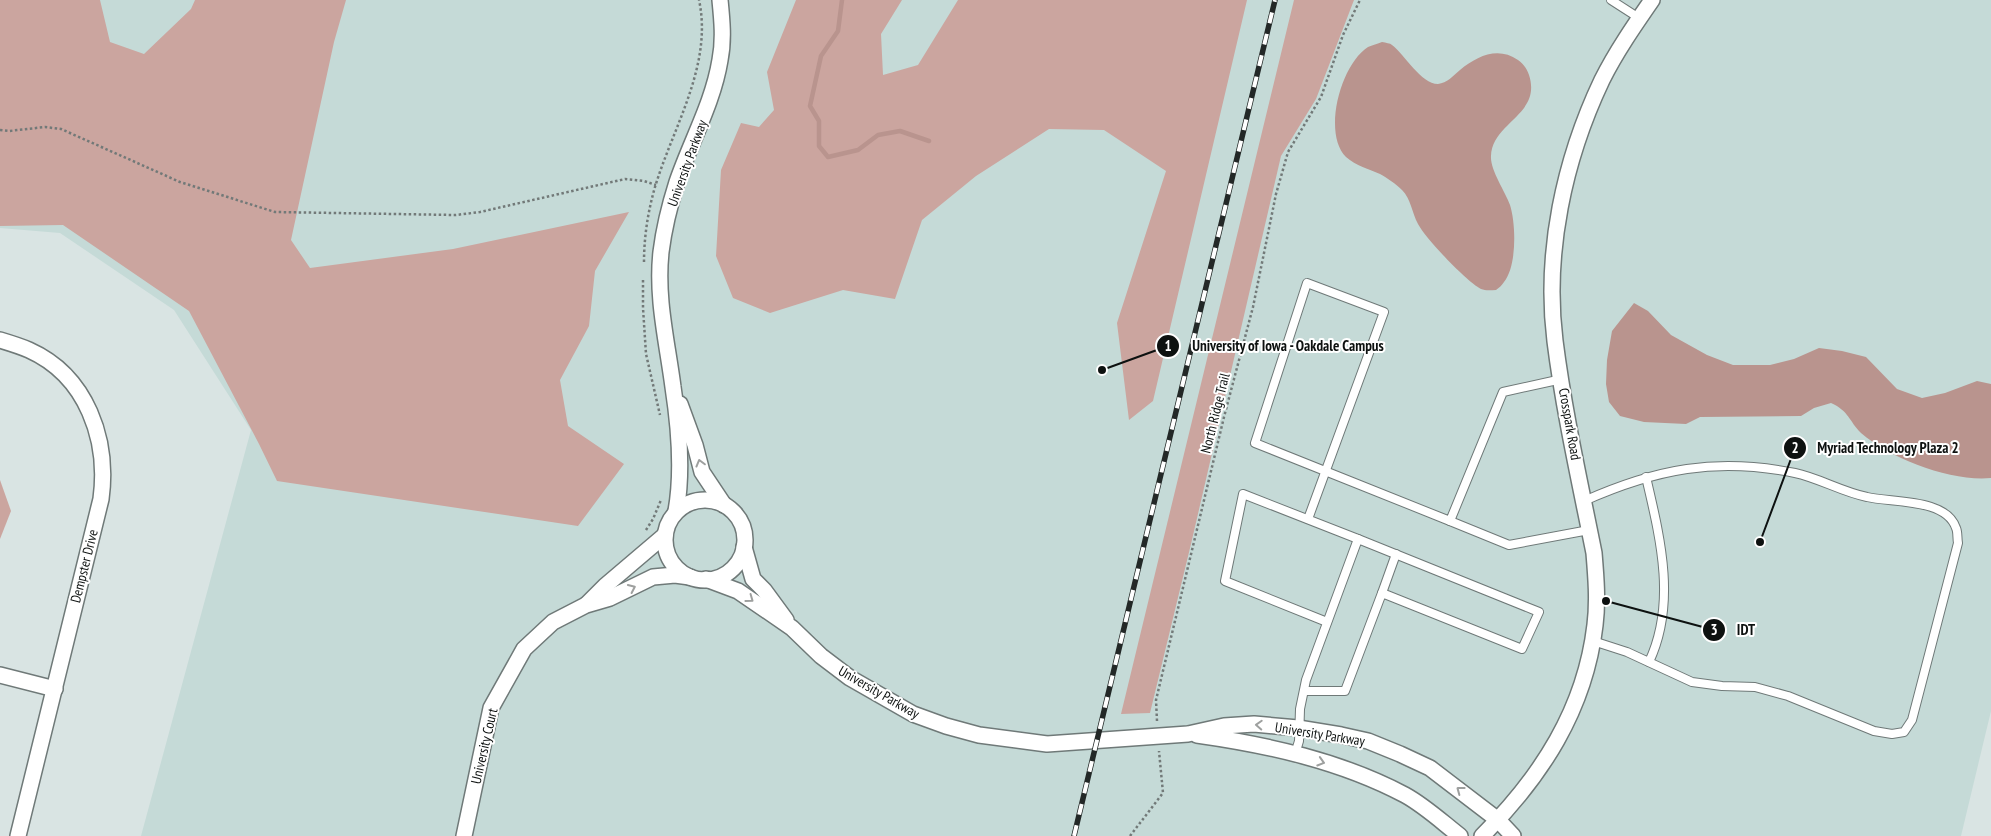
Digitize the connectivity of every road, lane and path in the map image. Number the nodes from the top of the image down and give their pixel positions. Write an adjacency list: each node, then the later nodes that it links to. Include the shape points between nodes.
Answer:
1 (720, 0): 10 (street, University Parkway, via 723,27 720,60 713,90 678,181 665,225 661,254 660,294)
2 (1360, 0): 36 (path, North Ridge Trail, via 1343,35 1321,97 1288,152 1276,194 1253,307 1156,700)
3 (1611, 0): 5 (lane)
4 (1652, 0): 5 (street, Crosspark Road)
5 (1639, 18): 9 (street, Crosspark Road, via 1602,79 1568,172 1559,215 1552,290 1555,340)
6 (0, 130): 7 (path, via 62,129 180,182 275,212 461,214 625,179)
7 (656, 185)
8 (0, 340): 32 (street, Dempster Drive, via 45,359 78,390 98,432 102,456 101,499)
9 (1562, 379): 13 (street, Crosspark Road); 17 (lane, via 1503,392)
10 (674, 387): 14 (street, University Parkway, one-way to 10, via 702,472); 15 (street, University Parkway, via 680,476)
11 (1326, 471): 11 (lane, via 1384,312 1307,283 1255,443); 16 (lane); 17 (lane)
12 (1646, 477): 13 (lane); 30 (lane, via 1658,529 1664,592 1661,628); 30 (lane, via 1677,469 1717,465 1796,473 1866,497 1921,504 1943,511 1956,527 1958,543 1912,720 1904,732 1874,731 1788,696 1755,687 1692,682)
13 (1584, 501): 18 (street, Crosspark Road)
14 (724, 504): 15 (street, via 700,500); 21 (street, via 736,514 743,526)
15 (676, 511): 19 (street, via 668,522)
16 (1308, 519): 20 (lane); 27 (lane, via 1243,494 1225,581)
17 (1450, 521): 18 (lane, via 1509,545)
18 (1590, 530): 29 (street, Crosspark Road, via 1597,588)
19 (665, 535): 23 (street, via 665,548 670,560); 26 (street, University Court)
20 (1358, 539): 22 (lane); 27 (lane)
21 (744, 548): 24 (street, via 737,564 727,573); 28 (street, University Parkway, via 752,578)
22 (1396, 554): 25 (lane); 25 (lane, via 1539,612 1522,650)
23 (690, 577): 24 (street); 26 (street, University Court, one-way to 23, via 610,598 653,577)
24 (706, 579): 28 (street, University Parkway, one-way to 28, via 738,591)
25 (1382, 593): 33 (lane, via 1345,691)
26 (586, 605): 40 (street, University Court, via 553,622 524,650 491,708)
27 (1327, 622): 33 (lane)
28 (792, 628): 36 (street, University Parkway, via 850,678 914,714 978,736 1047,744)
29 (1593, 641): 30 (lane); 38 (street, Crosspark Road, via 1582,688 1562,730 1532,780)
30 (1649, 662)
31 (0, 675): 32 (street)
32 (55, 689): 39 (street, Dempster Drive)
33 (1305, 691): 34 (lane)
34 (1298, 728): 35 (street, University Parkway, one-way to 35, via 1254,724 1224,726); 37 (lane); 38 (street, University Parkway, one-way to 34, via 1430,768 1400,754 1368,741)
35 (1188, 734): 36 (street, University Parkway); 37 (street, University Parkway, via 1234,740)
36 (1157, 736): 41 (path, North Ridge Trail, via 1163,793)
37 (1295, 754): 42 (street, University Parkway, one-way to 42, via 1360,775 1406,796)
38 (1498, 820): 43 (street, Crosspark Road); 44 (street, University Parkway)
39 (18, 836)
40 (464, 836)
41 (1130, 836)
42 (1460, 836)
43 (1482, 836)
44 (1513, 836)

